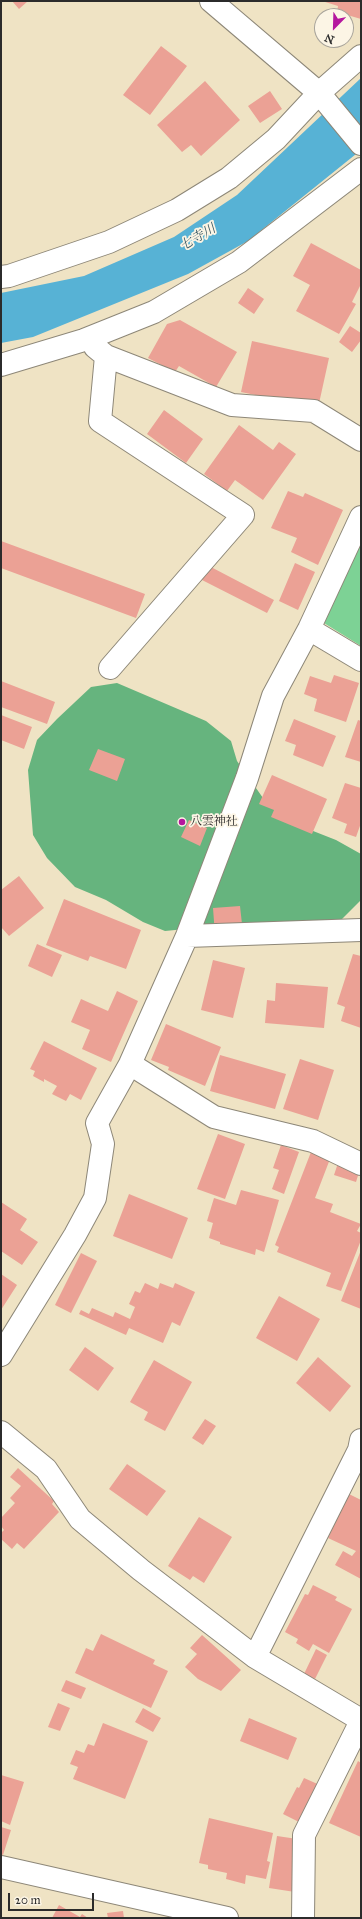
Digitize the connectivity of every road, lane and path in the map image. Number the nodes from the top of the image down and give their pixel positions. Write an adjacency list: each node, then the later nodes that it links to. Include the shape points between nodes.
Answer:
1 (210, 1): 3 (street)
2 (361, 56): 3 (street)
3 (324, 100): 4 (street); 6 (street, via 229,178 177,210 109,242)
4 (361, 144)
5 (361, 169): 7 (street, via 239,262 154,312)
6 (1, 277)
7 (84, 340): 8 (street); 9 (street)
8 (106, 356): 10 (street, via 232,405 314,411); 14 (street, via 100,421 243,516)
9 (1, 365)
10 (361, 440)
11 (361, 517): 12 (street)
12 (309, 629): 13 (street); 16 (street, via 273,696 247,778)
13 (361, 660)
14 (110, 668)
15 (361, 930): 16 (street)
16 (187, 936): 17 (street)
17 (130, 1064): 18 (street, via 214,1117 313,1141); 19 (street, via 97,1123 103,1144 95,1198)
18 (361, 1164)
19 (1, 1356)
20 (1, 1432): 22 (street, via 46,1470 80,1519 141,1570)
21 (361, 1440): 22 (street, via 359,1450)
22 (255, 1656): 23 (street)
23 (361, 1720): 26 (street, via 304,1835)
24 (1, 1867): 25 (street)
25 (227, 1918)
26 (303, 1918)

